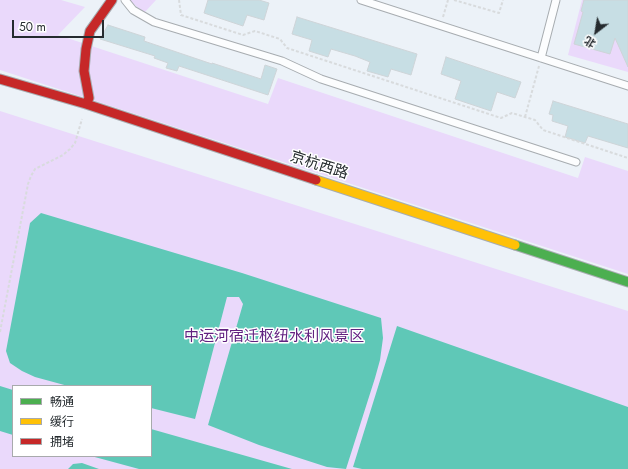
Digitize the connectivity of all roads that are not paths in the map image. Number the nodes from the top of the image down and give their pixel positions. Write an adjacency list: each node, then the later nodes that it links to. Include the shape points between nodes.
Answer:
1 (112, 0): 8 (street, via 90,31 84,71 89,98)
2 (125, 0): 9 (lane, via 133,10 154,22 282,61 321,79)
3 (361, 0): 5 (lane)
4 (556, 0): 5 (lane)
5 (541, 58): 7 (lane)
6 (0, 79): 8 (street, 京杭西路)
7 (628, 86)
8 (86, 104): 10 (street, 京杭西路)
9 (576, 162)
10 (628, 282)

